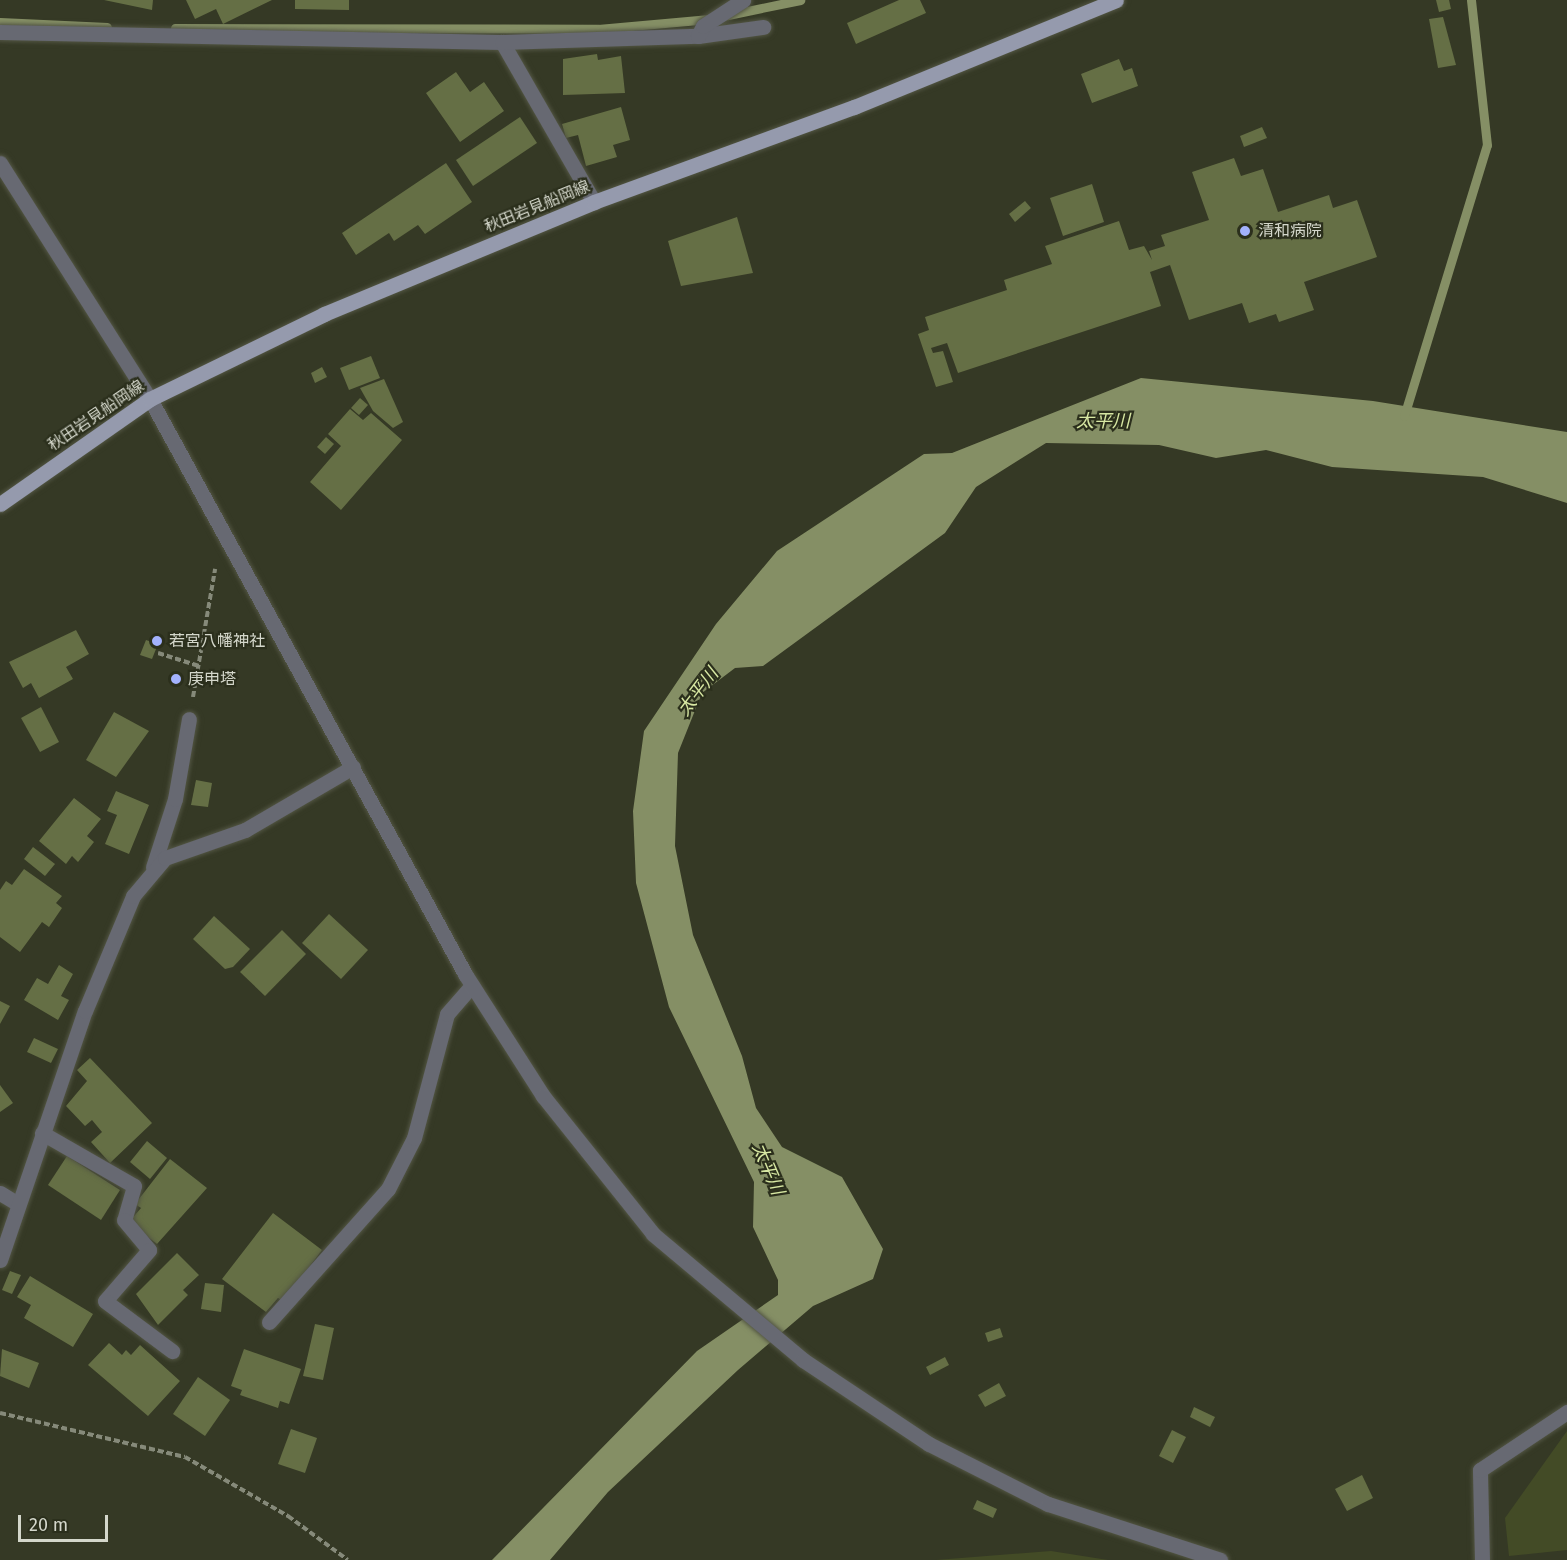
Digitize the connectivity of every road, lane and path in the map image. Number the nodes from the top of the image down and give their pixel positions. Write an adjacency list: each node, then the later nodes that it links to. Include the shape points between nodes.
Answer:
1 (743, 0): 5 (street, via 703,27)
2 (1116, 0): 8 (main road, 秋田岩見船岡線, via 854,107)
3 (763, 27): 5 (street)
4 (0, 32): 6 (street)
5 (698, 36): 6 (street)
6 (502, 42): 8 (street)
7 (0, 164): 9 (street)
8 (594, 202): 9 (main road, 秋田岩見船岡線, via 324,314)
9 (150, 399): 10 (main road, 秋田岩見船岡線); 15 (street)
10 (0, 504)
11 (213, 582): 13 (path)
12 (158, 653): 13 (path)
13 (199, 666): 14 (path)
14 (189, 718): 16 (street, via 175,799)
15 (353, 767): 16 (street, via 244,830 165,858); 17 (street)
16 (150, 876): 18 (street, via 133,896)
17 (472, 985): 22 (street, via 447,1014 414,1138 388,1189); 27 (street, via 543,1096 653,1234 803,1360 929,1444 1048,1504)
18 (42, 1133): 20 (street); 23 (street, via 134,1186 124,1221 149,1250 105,1300)
19 (0, 1193): 20 (street)
20 (18, 1204): 21 (street)
21 (0, 1260)
22 (269, 1322)
23 (172, 1351)
24 (1567, 1412): 28 (street, via 1480,1470)
25 (0, 1413): 26 (path, via 185,1457 288,1516)
26 (348, 1560)
27 (1220, 1560)
28 (1482, 1560)

